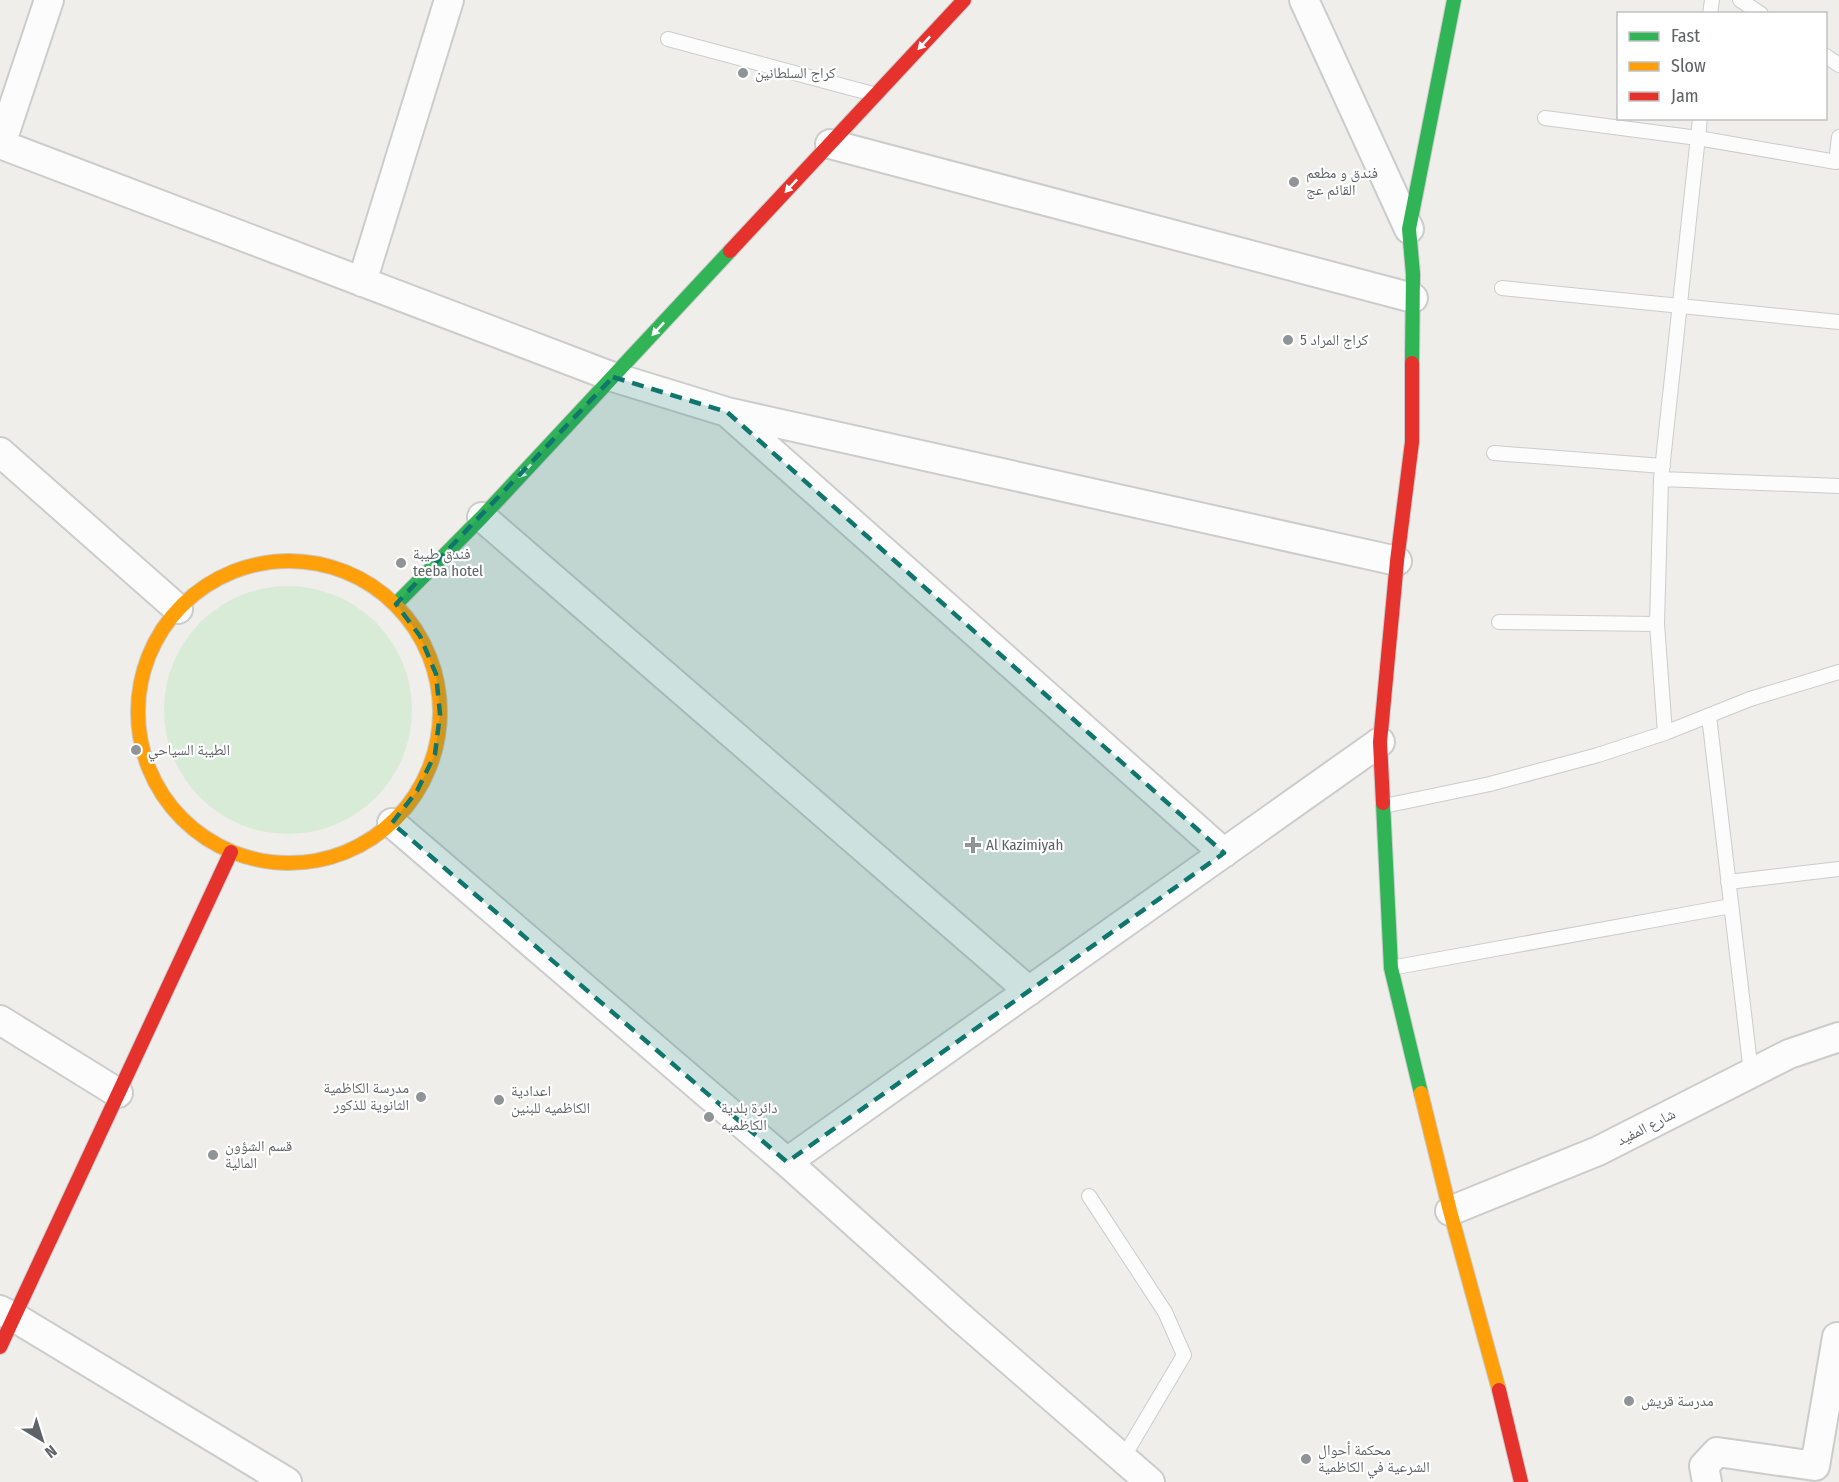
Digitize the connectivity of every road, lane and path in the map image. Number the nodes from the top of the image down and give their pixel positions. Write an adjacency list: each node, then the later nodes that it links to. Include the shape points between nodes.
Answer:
1 (49, 0): 14 (street)
2 (449, 0): 17 (street)
3 (964, 0): 9 (street, one-way to 9)
4 (1304, 0): 16 (street)
5 (1454, 0): 16 (street)
6 (1740, 0): 7 (lane)
7 (1758, 12)
8 (668, 39): 9 (lane)
9 (875, 95): 15 (street)
10 (1545, 118): 13 (lane)
11 (1700, 120): 13 (lane)
12 (1839, 136): 13 (lane, via 1836,162)
13 (1698, 138): 20 (lane)
14 (0, 144): 17 (street)
15 (830, 144): 19 (street); 22 (street, one-way to 22)
16 (1409, 229): 19 (street)
17 (362, 282): 22 (street)
18 (1502, 288): 20 (lane)
19 (1413, 298): 29 (street, via 1412,442)
20 (1680, 305): 21 (lane); 26 (lane)
21 (1839, 322)
22 (613, 377): 23 (street); 28 (street, one-way to 28)
23 (727, 412): 29 (street); 41 (street)
24 (0, 452): 31 (street)
25 (1494, 453): 26 (lane)
26 (1662, 472): 27 (lane); 33 (lane)
27 (1839, 486)
28 (482, 517): 30 (street); 46 (street)
29 (1397, 561): 37 (street)
30 (396, 604): 31 (street, via 363,579 326,565 286,560 246,566 209,583); 39 (street, via 420,636 436,674 440,714 435,754 417,791)
31 (178, 609): 40 (street, via 151,649 138,696 141,745 158,790 190,827)
32 (1499, 622): 33 (lane)
33 (1657, 624): 36 (lane)
34 (1839, 672): 35 (lane)
35 (1709, 716): 36 (lane); 43 (lane)
36 (1665, 733): 38 (lane, via 1551,769)
37 (1380, 742): 38 (street); 41 (street)
38 (1384, 806): 45 (street)
39 (392, 823): 40 (street, via 356,847 316,861 273,863); 51 (street)
40 (231, 852): 50 (street)
41 (1224, 852): 46 (street)
42 (1839, 869): 43 (lane)
43 (1728, 882): 44 (lane)
44 (1731, 906): 45 (lane); 49 (lane)
45 (1391, 968): 53 (street)
46 (1029, 991): 51 (street)
47 (0, 1020): 50 (street)
48 (1839, 1037): 49 (street, شارع المفيد, via 1789,1054)
49 (1751, 1073): 53 (street, شارع المفيد, via 1598,1151)
50 (118, 1094): 54 (street)
51 (787, 1162): 57 (street)
52 (1089, 1196): 57 (lane, via 1165,1312 1184,1355)
53 (1450, 1211): 60 (street)
54 (7, 1314): 56 (street); 58 (street)
55 (1839, 1338): 61 (street, via 1815,1466 1717,1452 1704,1466)
56 (0, 1347)
57 (1123, 1458): 59 (street)
58 (287, 1482)
59 (1150, 1482)
60 (1521, 1482)
61 (1707, 1482)

